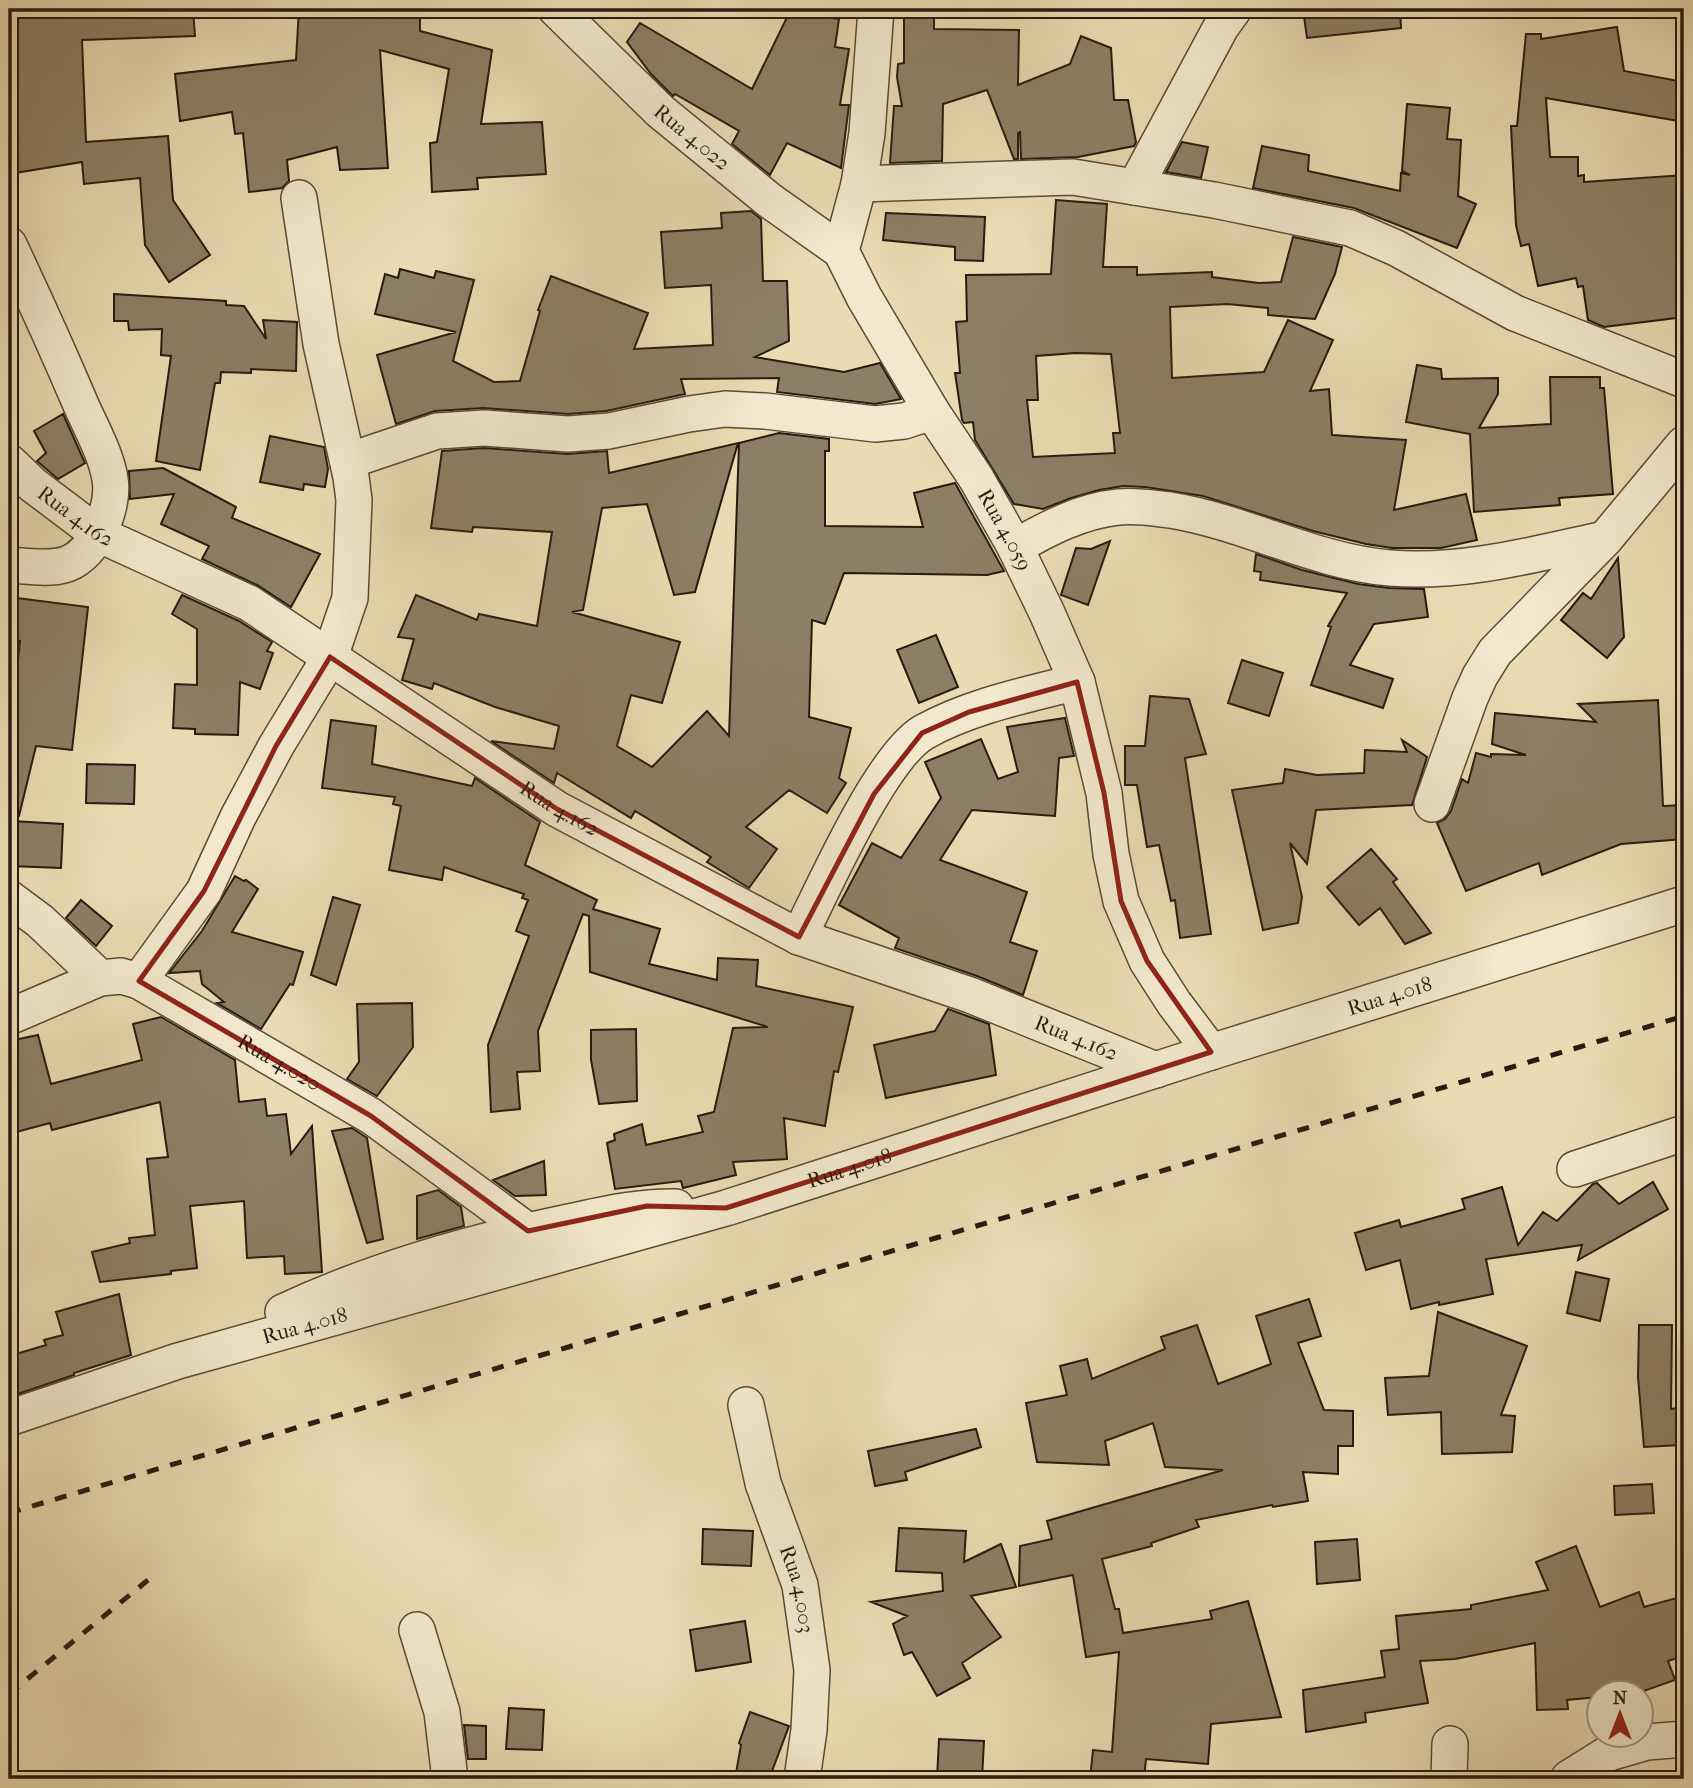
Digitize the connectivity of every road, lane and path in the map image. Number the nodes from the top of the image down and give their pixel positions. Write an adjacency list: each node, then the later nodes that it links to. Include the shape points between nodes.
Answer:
1 (556, 9): 8 (street, Rua 4.022, via 660,111 769,200)
2 (876, 9): 4 (street)
3 (1234, 9): 5 (street)
4 (859, 184): 5 (street, via 1073,177); 8 (street)
5 (1135, 187): 9 (street, via 1350,228 1515,313)
6 (299, 198): 12 (street, via 321,344)
7 (9, 245): 14 (street, via 52,335 110,478 112,500)
8 (841, 251): 10 (street, Rua 4.059)
9 (1684, 380)
10 (932, 412): 12 (street, via 876,424 724,409 609,431 437,431); 16 (street, Rua 4.059)
11 (1684, 444): 15 (street)
12 (348, 461): 18 (street, via 354,500 350,598)
13 (9, 463): 14 (street, Rua 4.162)
14 (98, 534): 17 (street, via 69,563); 18 (street, Rua 4.162, via 249,603)
15 (1605, 539): 16 (street, via 1504,560 1444,568 1389,568 1351,562 1193,514 1119,506 1058,524); 20 (street, via 1496,652 1470,698)
16 (1014, 547): 19 (street, Rua 4.059)
17 (9, 565)
18 (330, 657): 23 (street, Rua 4.162, via 557,809); 25 (street, via 276,746 204,891)
19 (1077, 682): 23 (street, via 969,712 922,733 893,763 874,794); 27 (street, Rua 4.059, via 1104,793 1121,901 1147,961)
20 (1432, 804)
21 (9, 898): 24 (street)
22 (1684, 904): 27 (street, Rua 4.018)
23 (799, 937): 28 (street, Rua 4.162, via 970,995)
24 (100, 978): 25 (street, Rua 4.020, via 121,976); 26 (street, Rua 4.020)
25 (139, 981): 32 (street, Rua 4.020, via 371,1116)
26 (9, 1017)
27 (1211, 1052): 28 (street, Rua 4.018)
28 (1156, 1070): 31 (street, Rua 4.018)
29 (1684, 1133): 30 (street)
30 (1575, 1168)
31 (726, 1208): 32 (street, via 647,1206); 33 (street, Rua 4.018)
32 (528, 1231): 33 (street, via 430,1255 294,1307)
33 (178, 1361): 35 (street, Rua 4.018)
34 (746, 1405): 41 (street, Rua 4.003, via 763,1483 800,1585 812,1670)
35 (9, 1418)
36 (417, 1630): 40 (street, via 442,1712)
37 (1684, 1739): 39 (street, via 1647,1742 1609,1753)
38 (1450, 1744): 42 (street)
39 (1569, 1778)
40 (450, 1779)
41 (802, 1779)
42 (1449, 1779)

